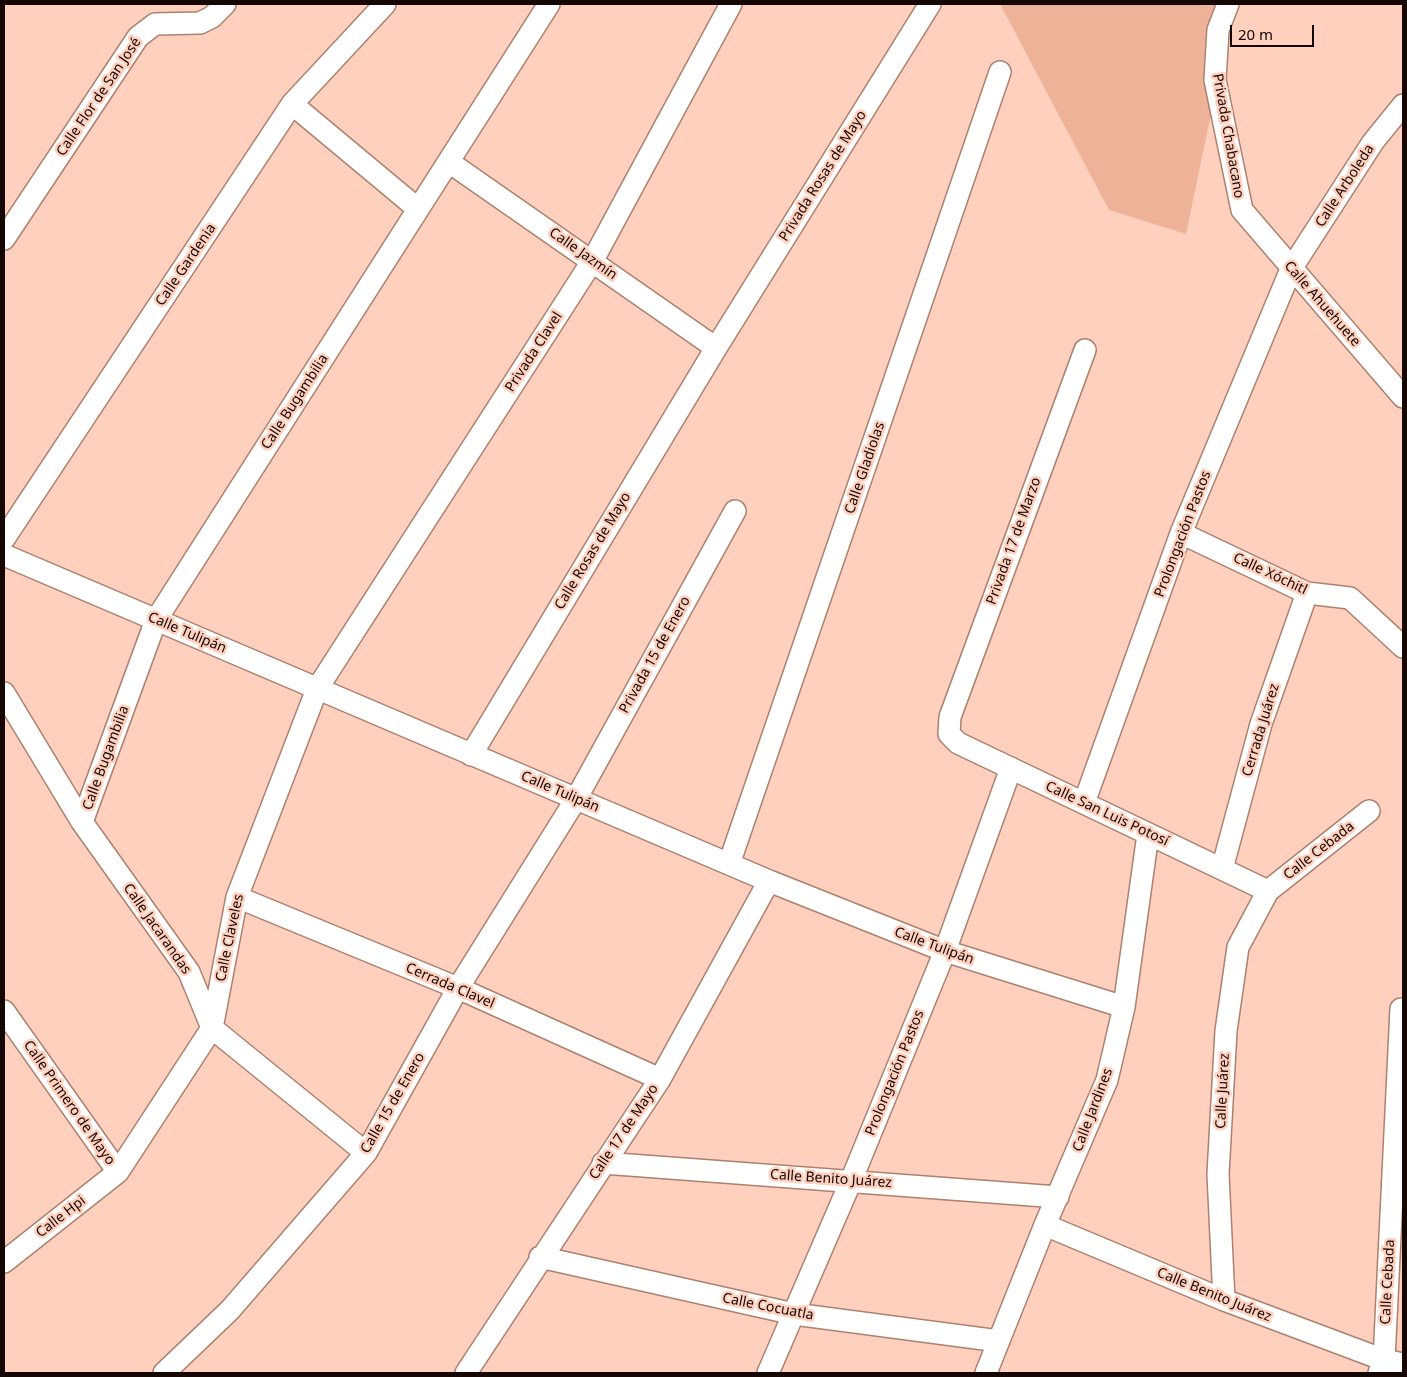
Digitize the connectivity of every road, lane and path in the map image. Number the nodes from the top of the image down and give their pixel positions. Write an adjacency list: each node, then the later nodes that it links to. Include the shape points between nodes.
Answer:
1 (225, 4): 13 (street, Calle Flor de San José, via 200,23 155,24 138,37)
2 (385, 4): 8 (street, Calle Gardenia)
3 (549, 4): 10 (street, Calle Bugambilia)
4 (731, 4): 14 (street, Privada Clavel)
5 (930, 4): 16 (street, Privada Rosas de Mayo)
6 (1228, 4): 12 (street, Privada Chabacano, via 1218,30 1215,80)
7 (1000, 72): 36 (street, Calle Gladiolas)
8 (292, 104): 11 (street); 21 (street, Calle Gardenia)
9 (1403, 105): 15 (street, Calle Arboleda, via 1373,142)
10 (449, 162): 11 (street, Calle Bugambilia); 14 (street, Calle Jazmín)
11 (418, 209): 24 (street, Calle Bugambilia)
12 (1242, 210): 15 (street, Calle Ahuehuete)
13 (4, 239)
14 (593, 260): 16 (street, Calle Jazmín); 26 (street, Privada Clavel)
15 (1291, 269): 18 (street, Calle Ahuehuete); 20 (street, Prolongación Pastos)
16 (716, 348): 29 (street, Calle Rosas de Mayo)
17 (1085, 350): 28 (street, Privada 17 de Marzo, via 950,717)
18 (1402, 392)
19 (735, 511): 31 (street, Privada 15 de Enero)
20 (1181, 533): 23 (street, Calle Xóchitl); 32 (street, Prolongación Pastos)
21 (4, 539)
22 (4, 555): 24 (street, Calle Tulipán)
23 (1307, 593): 25 (street, Calle Xóchitl, via 1350,598); 37 (street, Cerrada Juárez, via 1261,724)
24 (156, 620): 26 (street, Calle Tulipán); 34 (street, Calle Bugambilia)
25 (1403, 647)
26 (317, 689): 29 (street, Calle Tulipán); 40 (street, Calle Claveles)
27 (4, 693): 34 (street, Calle Jacarandas)
28 (948, 734): 30 (street, Calle San Luis Potosí, via 958,743)
29 (471, 755): 31 (street, Calle Tulipán)
30 (1011, 768): 32 (street, Calle San Luis Potosí); 41 (street, Prolongación Pastos)
31 (576, 799): 36 (street, Calle Tulipán); 42 (street, Calle 15 de Enero)
32 (1084, 803): 35 (street, Calle San Luis Potosí)
33 (1369, 811): 39 (street, Calle Cebada)
34 (82, 822): 46 (street, Calle Jacarandas, via 189,972)
35 (1148, 834): 37 (street, Calle San Luis Potosí); 43 (street, Calle Jardines)
36 (729, 864): 38 (street, Calle Tulipán)
37 (1222, 869): 39 (street, Calle San Luis Potosí)
38 (769, 881): 41 (street, Calle Tulipán); 47 (street, Calle 17 de Mayo)
39 (1268, 890): 56 (street, Calle Juárez, via 1238,947 1226,1031 1218,1174)
40 (237, 897): 42 (street, Cerrada Clavel); 46 (street, Calle Claveles)
41 (945, 952): 43 (street, Calle Tulipán); 51 (street, Prolongación Pastos)
42 (458, 988): 47 (street, Cerrada Clavel); 48 (street, Calle 15 de Enero)
43 (1124, 1007): 52 (street, Calle Jardines, via 1107,1080)
44 (1401, 1009): 59 (street, Calle Cebada)
45 (4, 1011): 50 (street, Calle Primero de Mayo)
46 (212, 1028): 48 (street, Calle Jacarandas); 50 (street, Calle Claveles)
47 (660, 1079): 49 (street, Calle 17 de Mayo)
48 (366, 1152): 61 (street, Calle 15 de Enero, via 230,1310)
49 (603, 1163): 51 (street, Calle Benito Juárez); 54 (street, Calle 17 de Mayo)
50 (118, 1172): 55 (street, Calle Hpi)
51 (851, 1181): 52 (street, Calle Benito Juárez); 57 (street, Prolongación Pastos)
52 (1058, 1197): 53 (street, Calle Jardines)
53 (1045, 1225): 56 (street, Calle Benito Juárez); 58 (street, Calle Jardines)
54 (540, 1257): 57 (street, Calle Cocuatla); 60 (street, Calle 17 de Mayo)
55 (4, 1262)
56 (1224, 1300): 59 (street, Calle Benito Juárez)
57 (794, 1314): 58 (street, Calle Cocuatla); 62 (street, Prolongación Pastos)
58 (998, 1341): 63 (street, Calle Jardines)
59 (1389, 1366)
60 (472, 1371)
61 (164, 1373)
62 (768, 1373)
63 (986, 1373)

